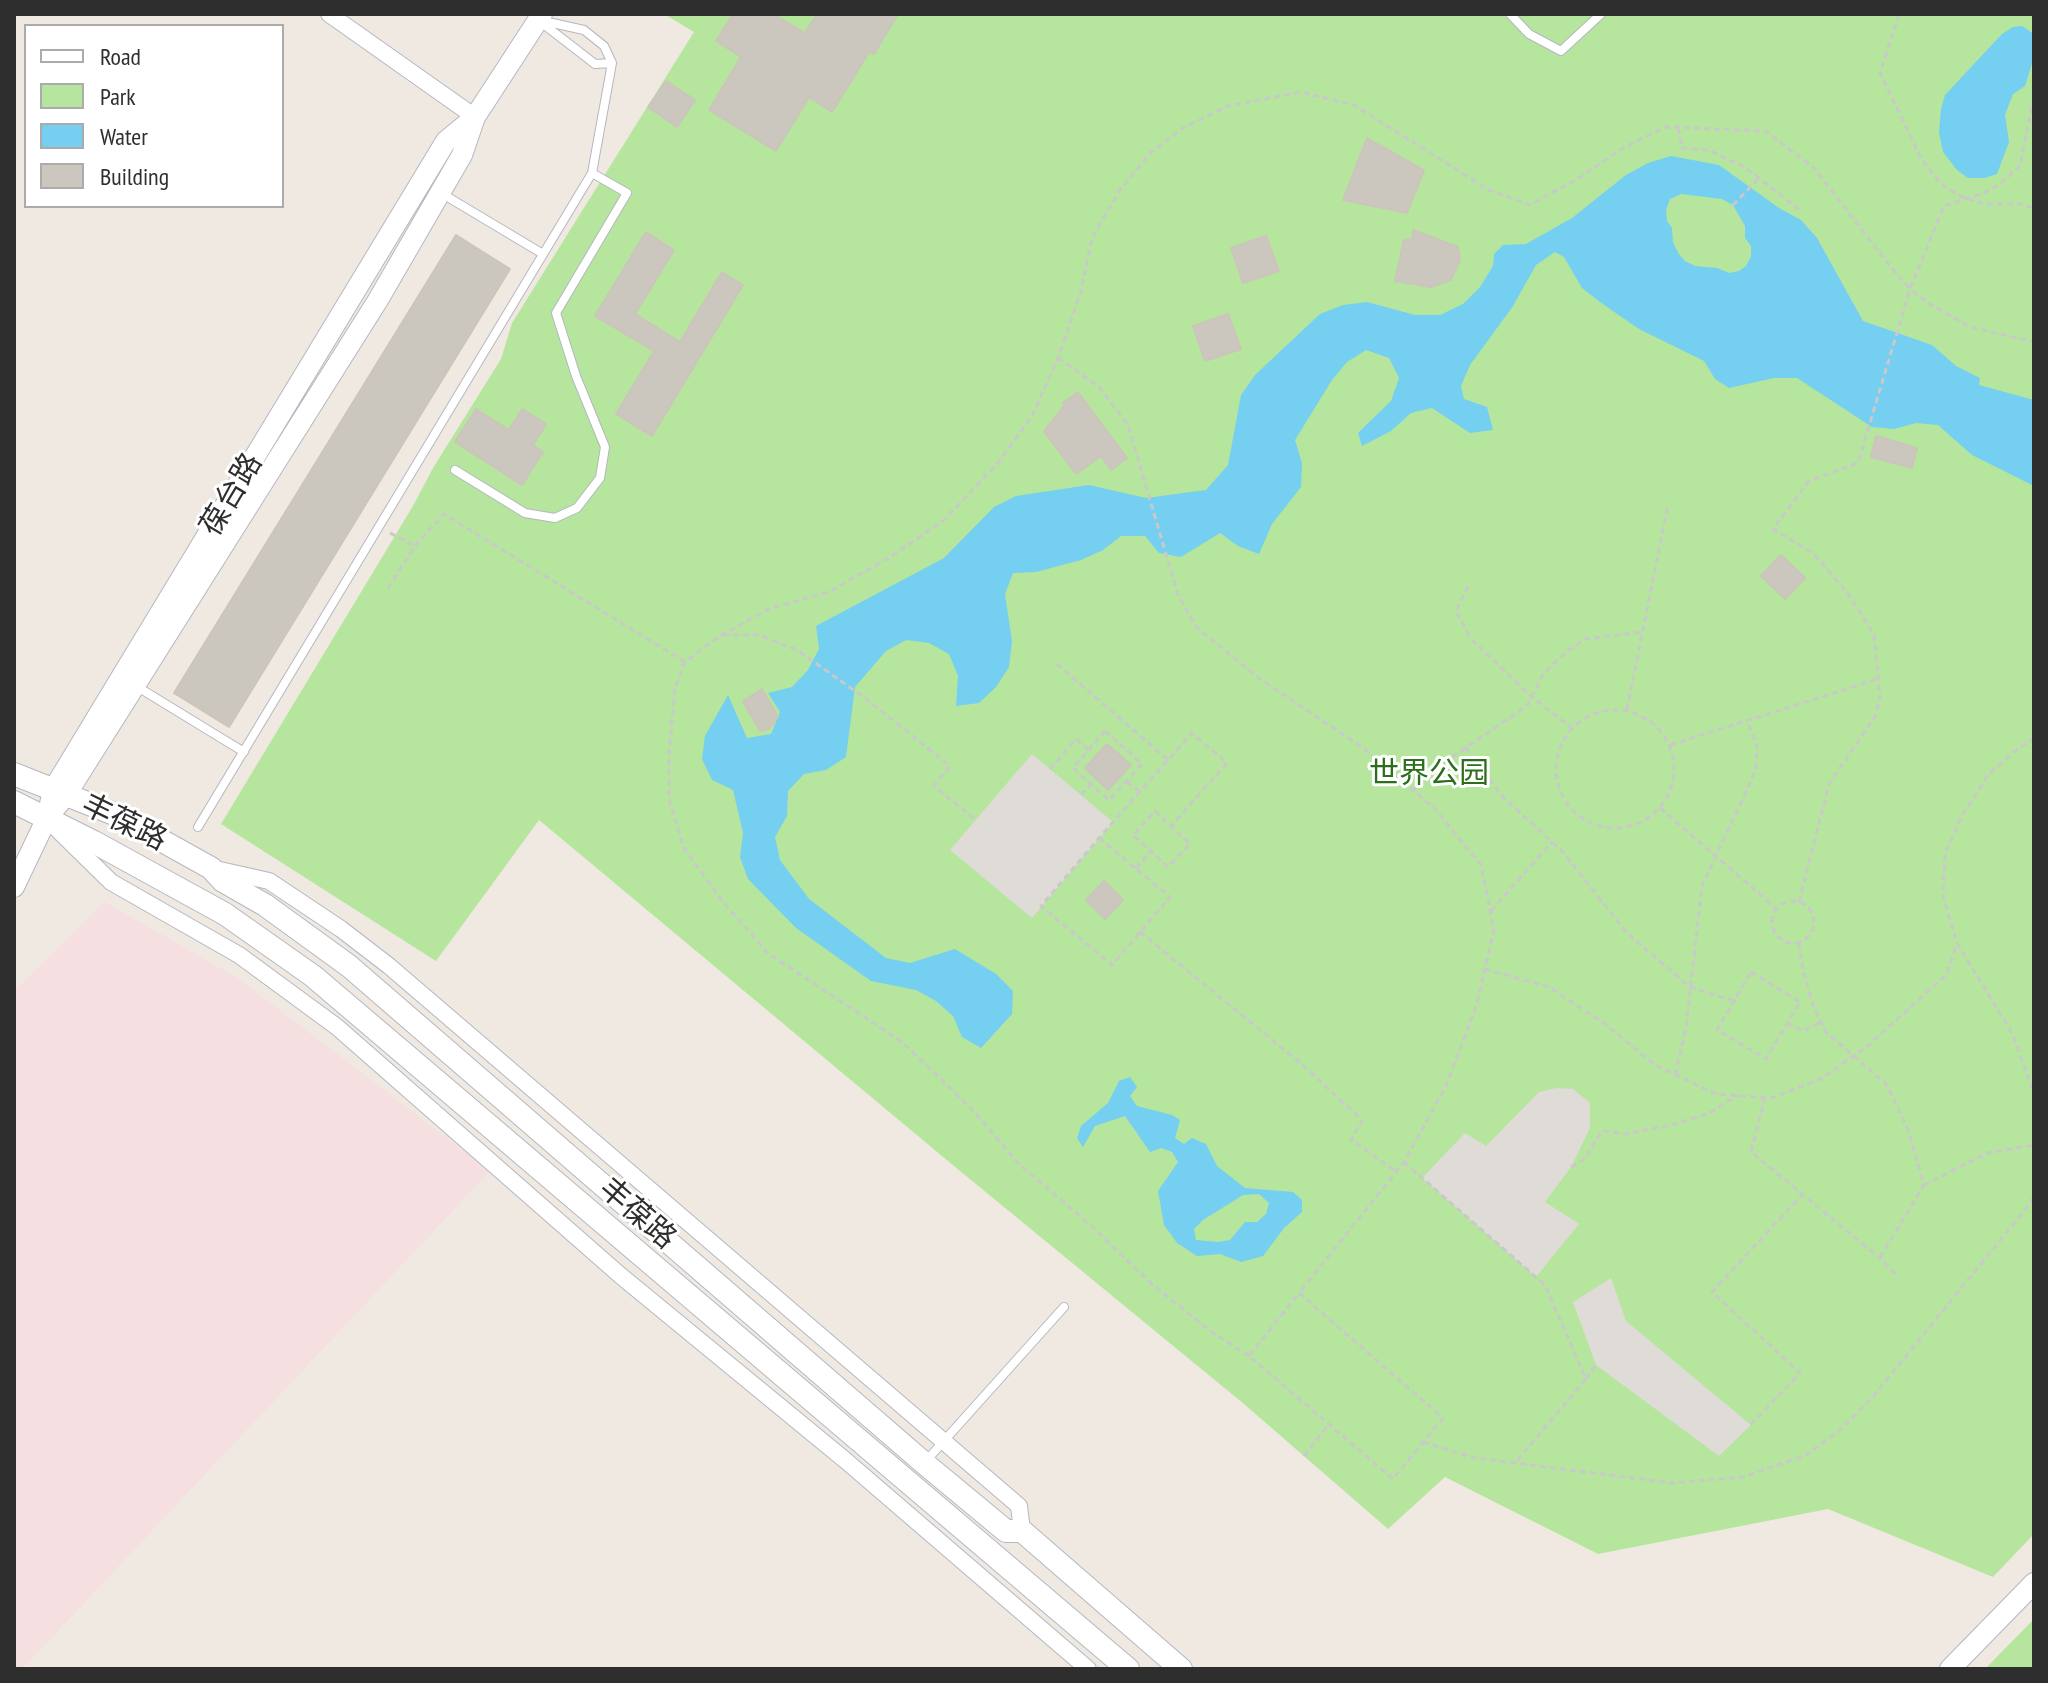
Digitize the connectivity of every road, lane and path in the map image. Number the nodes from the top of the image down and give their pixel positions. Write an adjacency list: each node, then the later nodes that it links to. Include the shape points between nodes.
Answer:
1 (329, 14): 8 (street)
2 (1510, 14): 3 (lane, via 1529,34 1561,51)
3 (1601, 14)
4 (1899, 14): 13 (path, via 1880,73 1922,160 1941,184)
5 (537, 16): 6 (lane, via 595,64); 6 (lane, via 584,30 604,46); 8 (street, 葆台路)
6 (612, 63): 10 (lane)
7 (2034, 96): 13 (path, via 2020,166 1999,185)
8 (475, 117): 12 (street, 葆台路, via 462,155); 48 (street, 葆台路, via 446,141)
9 (1678, 128): 11 (path, via 1682,148 1708,150); 18 (path, via 1766,131 1814,168); 20 (path, via 1666,127 1623,148 1530,205 1489,190 1354,105 1300,92 1228,106 1183,128 1151,152 1119,191 1092,238)
10 (592, 173): 17 (lane); 21 (lane, via 627,193 556,313 605,447 600,478 577,508 555,518 525,513)
11 (1759, 178): 14 (path); 16 (path)
12 (440, 192): 17 (lane); 32 (street, 葆台路, via 378,300)
13 (1964, 198): 15 (path); 18 (path, via 1944,206)
14 (1733, 205)
15 (2034, 208)
16 (1801, 211)
17 (543, 254): 23 (lane)
18 (1910, 289): 19 (path, via 1970,327); 31 (path, via 1858,463 1809,481 1773,529 1813,553 1850,596 1874,635)
19 (2034, 342)
20 (1058, 358): 28 (path, via 1032,416 997,464 944,520 829,592 771,608); 47 (path, via 1099,387 1128,425 1178,595 1196,627)
21 (455, 470)
22 (1668, 505): 27 (path)
23 (379, 527): 24 (path); 41 (lane)
24 (415, 546): 26 (path); 29 (path, via 444,514)
25 (1468, 586): 33 (path, via 1456,611 1471,639)
26 (388, 588)
27 (1642, 632): 33 (path, via 1586,639 1544,673); 34 (path)
28 (721, 635): 29 (path); 54 (path, via 759,635 797,650 865,698 950,766 934,786)
29 (685, 662): 91 (path, via 675,688 669,800 684,848 723,902 769,954 902,1042 971,1108 1019,1164 1153,1285)
30 (1057, 664): 42 (path)
31 (1878, 679): 35 (path); 64 (path, via 1875,717 1829,784)
32 (135, 685): 41 (lane); 48 (street, 葆台路)
33 (1532, 697): 36 (path); 39 (path, via 1527,706)
34 (1627, 710): 36 (path, via 1589,716); 38 (path, via 1660,729)
35 (1747, 721): 38 (path); 60 (path, via 1757,745 1756,770)
36 (1572, 728): 52 (path, via 1556,765 1558,785 1566,804 1581,818 1619,829 1638,825)
37 (2034, 738): 69 (path, via 1988,775 1945,853 1943,896)
38 (1670, 745): 52 (path, via 1674,783)
39 (1465, 747): 47 (path); 58 (path, via 1503,797)
40 (1089, 750): 43 (path, via 1076,739); 45 (path, via 1105,731 1142,764); 46 (path, via 1073,768)
41 (244, 752): 56 (lane)
42 (1168, 760): 49 (path); 55 (path, via 1192,733 1227,763)
43 (1050, 769)
44 (14, 774): 48 (main road, 丰葆路)
45 (1126, 781): 46 (path, via 1109,800); 49 (path)
46 (1091, 784): 50 (path)
47 (1413, 790): 66 (path, via 1481,865)
48 (59, 792): 53 (street, 葆台路); 61 (main road, 丰葆路, via 112,813)
49 (1140, 792): 57 (path)
50 (1081, 795)
51 (14, 802): 53 (main road, 丰葆路)
52 (1660, 808): 60 (path)
53 (47, 818): 63 (street, 葆台路); 101 (main road, 丰葆路, via 225,914 313,976); 102 (street, via 111,882 239,955 337,1027 621,1276)
54 (976, 820)
55 (1171, 826): 59 (path, via 1155,811 1133,835); 59 (path, via 1190,844 1168,867)
56 (198, 827)
57 (1099, 838): 62 (path); 67 (path, via 1041,906 1112,965)
58 (1552, 842): 66 (path); 71 (path, via 1628,934)
59 (1151, 851): 62 (path)
60 (1716, 857): 65 (path); 71 (path, via 1702,886)
61 (211, 868): 96 (street, via 269,881 377,957); 99 (main road, 丰葆路, via 398,1007)
62 (1136, 868): 67 (path, via 1170,897)
63 (14, 887)
64 (1799, 902): 65 (path); 68 (path, via 1814,922 1810,935)
65 (1777, 909): 68 (path, via 1774,932 1785,942)
66 (1490, 912): 70 (path, via 1494,930)
67 (1140, 932): 83 (path, via 1353,1110 1362,1120 1351,1140)
68 (1799, 943): 73 (path)
69 (1957, 943): 75 (path, via 1947,974); 77 (path, via 2012,1033)
70 (1485, 969): 76 (path, via 1549,987); 81 (path, via 1446,1086)
71 (1690, 987): 72 (path); 76 (path)
72 (1734, 1001): 74 (path, via 1751,972 1800,1002); 74 (path, via 1717,1030 1766,1059)
73 (1821, 1022): 74 (path, via 1804,1031); 75 (path)
74 (1787, 1023)
75 (1853, 1056): 79 (path, via 1823,1078); 84 (path, via 1886,1084 1908,1129)
76 (1675, 1075): 78 (path, via 1716,1094)
77 (2034, 1093)
78 (1738, 1095): 79 (path); 82 (path, via 1708,1114 1667,1126 1626,1134 1602,1131 1585,1159)
79 (1765, 1097): 86 (path, via 1751,1152)
80 (2034, 1145): 84 (path, via 1987,1153)
81 (1404, 1162): 83 (path); 93 (path, via 1545,1285)
82 (1571, 1167)
83 (1397, 1172): 89 (path)
84 (1924, 1185): 87 (path)
85 (2034, 1192): 100 (path, via 1871,1399 1806,1455 1743,1477 1672,1483)
86 (1803, 1194): 87 (path); 95 (path, via 1712,1292 1800,1373)
87 (1880, 1258): 88 (path)
88 (1899, 1278)
89 (1299, 1293): 91 (path); 97 (path, via 1443,1418)
90 (1064, 1307): 96 (lane)
91 (1249, 1356): 94 (path)
92 (1596, 1365): 93 (path)
93 (1586, 1379): 100 (path)
94 (1329, 1424): 97 (path, via 1393,1479); 98 (path)
95 (1751, 1425)
96 (944, 1441): 99 (lane); 103 (street, via 1019,1506)
97 (1423, 1442): 100 (path, via 1475,1458)
98 (1304, 1456)
99 (924, 1463): 101 (lane); 103 (main road, 丰葆路, via 1006,1531)
100 (1515, 1463)
101 (908, 1481): 102 (lane); 106 (main road, 丰葆路)
102 (891, 1499): 105 (street)
103 (1022, 1531): 107 (main road, 丰葆路)
104 (2034, 1583): 108 (street)
105 (1088, 1669)
106 (1128, 1669)
107 (1181, 1669)
108 (1950, 1669)

